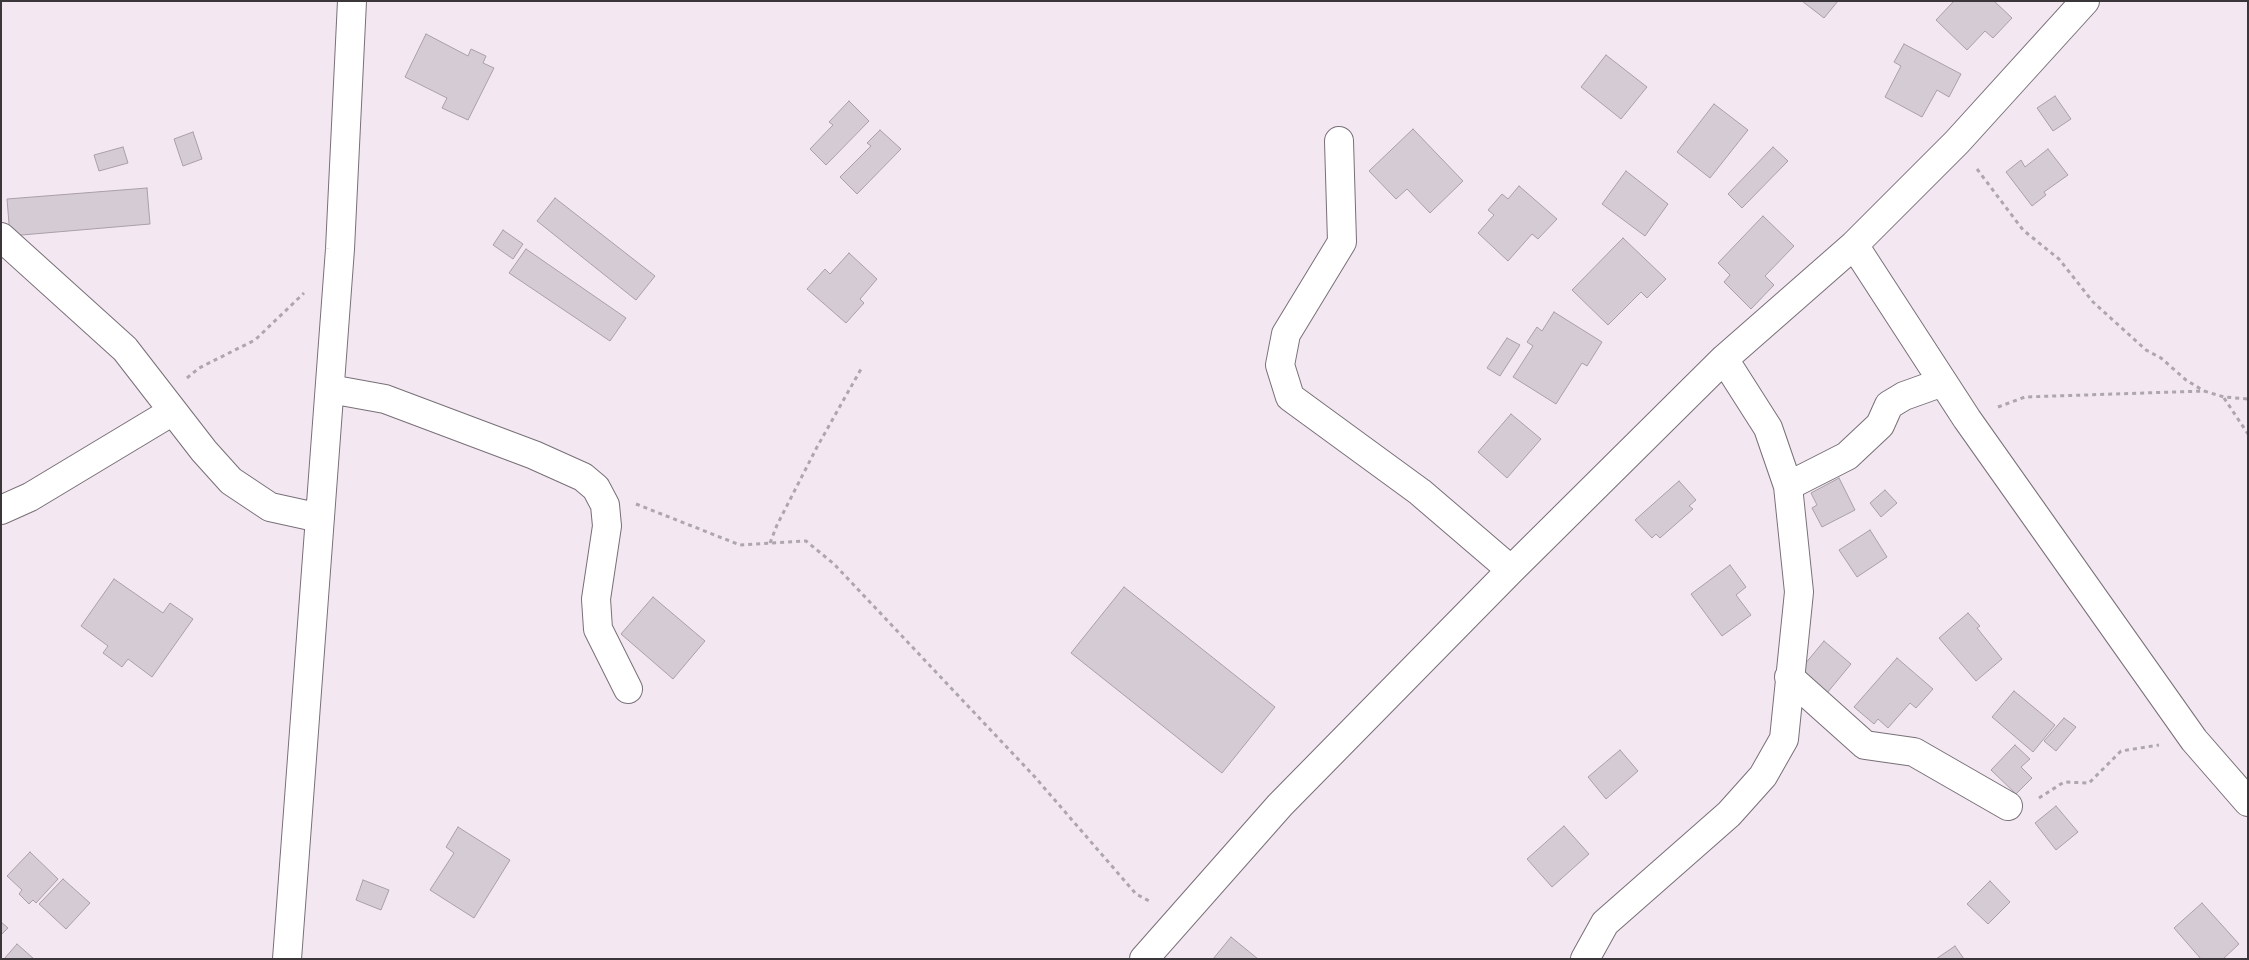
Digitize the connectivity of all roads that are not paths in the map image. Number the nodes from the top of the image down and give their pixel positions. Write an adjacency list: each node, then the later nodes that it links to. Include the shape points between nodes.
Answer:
1 (352, 1): 8 (street)
2 (2085, 1): 5 (street, via 1956,142)
3 (1339, 141): 13 (street, via 1342,242 1286,334 1280,365 1290,397 1420,492)
4 (1, 237): 9 (street, via 125,349)
5 (1854, 245): 6 (street); 7 (street)
6 (1724, 359): 10 (street, via 1768,428); 13 (street)
7 (1943, 382): 10 (street, via 1904,396 1889,406 1880,425 1847,456); 16 (street, via 2194,740)
8 (330, 389): 12 (street); 15 (street, via 385,399 534,455 583,477 596,488 605,505 607,526 596,599 598,629)
9 (169, 404): 11 (street, via 30,497); 12 (street, via 231,481 270,506)
10 (1788, 486): 14 (street, via 1798,592)
11 (1, 510)
12 (320, 518): 18 (street)
13 (1511, 570): 19 (street, via 1280,805)
14 (1789, 677): 17 (street, via 1865,745 1914,752); 20 (street, via 1784,739 1762,776 1729,814 1605,924)
15 (628, 689)
16 (2248, 802)
17 (2008, 806)
18 (287, 959)
19 (1144, 959)
20 (1585, 959)

